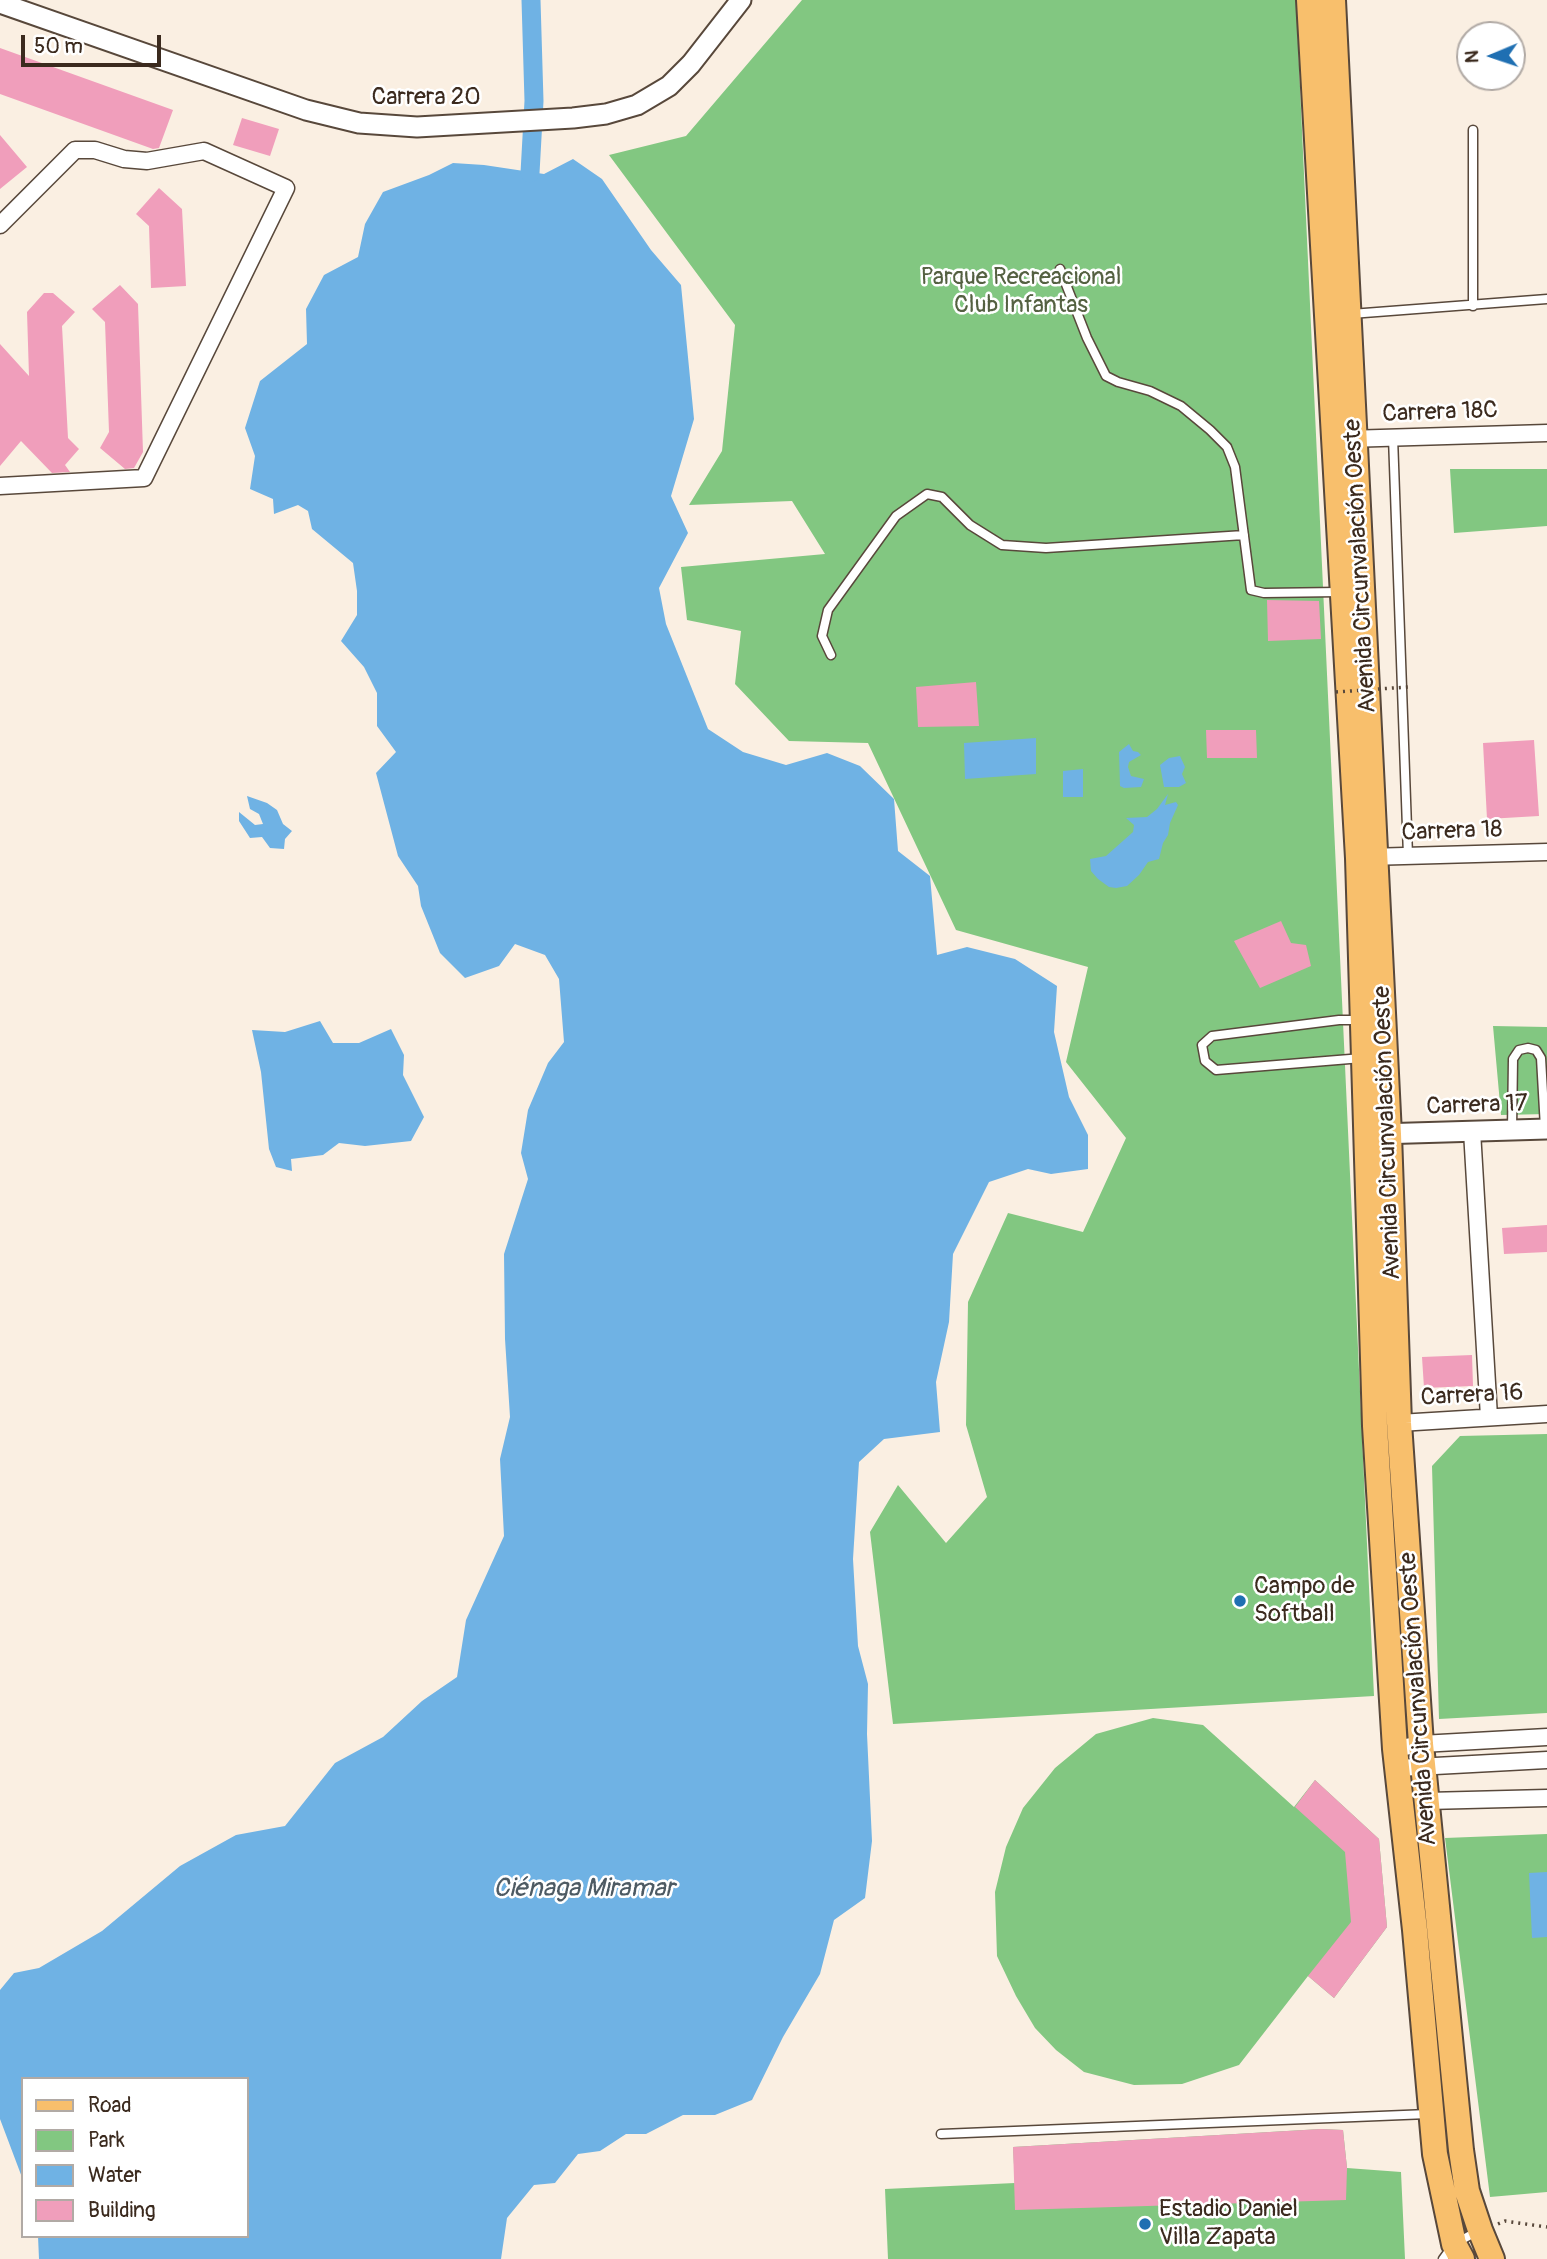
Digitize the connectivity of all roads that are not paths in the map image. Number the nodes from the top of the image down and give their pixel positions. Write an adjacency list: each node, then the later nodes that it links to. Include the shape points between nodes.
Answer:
1 (741, 0): 4 (street, Carrera 20, via 691,64 669,86 637,105 573,118 416,127 359,123 306,110)
2 (1309, 0): 13 (main road, Avenida Circunvalación Oeste)
3 (1333, 0): 10 (main road, Avenida Circunvalación Oeste)
4 (0, 3)
5 (1473, 130): 9 (lane)
6 (0, 225): 14 (street, via 75,150 148,161 204,151 286,188 144,478)
7 (1060, 269): 15 (lane, via 1106,376 1181,406 1227,447 1235,467)
8 (1547, 299): 9 (lane)
9 (1473, 306): 10 (lane)
10 (1349, 314): 13 (main road, Avenida Circunvalación Oeste)
11 (1547, 432): 12 (street, Carrera 18C)
12 (1394, 438): 13 (street, Carrera 18C); 19 (lane)
13 (1345, 439): 16 (main road, Avenida Circunvalación Oeste); 20 (main road, Avenida Circunvalación Oeste)
14 (0, 486)
15 (1244, 535): 16 (lane, via 1251,590); 17 (lane, via 1046,548 1002,545 970,526 942,496 927,494 896,516 828,610 822,636)
16 (1342, 592): 20 (main road, Avenida Circunvalación Oeste)
17 (831, 655)
18 (1547, 852): 19 (street, Carrera 18)
19 (1408, 856): 20 (street, Carrera 18)
20 (1367, 857): 21 (main road, Avenida Circunvalación Oeste); 26 (main road, Avenida Circunvalación Oeste)
21 (1363, 1020): 22 (main road, Avenida Circunvalación Oeste); 22 (lane, via 1212,1035 1202,1045 1205,1061 1216,1070)
22 (1365, 1057): 26 (main road, Avenida Circunvalación Oeste)
23 (1546, 1129): 24 (street, Carrera 17); 24 (lane, via 1541,1058 1528,1048 1513,1059)
24 (1512, 1130): 25 (street, Carrera 17)
25 (1472, 1131): 26 (street, Carrera 17); 28 (street)
26 (1378, 1135): 29 (main road, Avenida Circunvalación Oeste); 32 (main road, Avenida Circunvalación Oeste, via 1374,1426)
27 (1547, 1415): 28 (street, Carrera 16)
28 (1489, 1417): 29 (street, Carrera 16)
29 (1399, 1423): 31 (main road, Avenida Circunvalación Oeste)
30 (1547, 1737): 31 (street)
31 (1422, 1756): 32 (street); 32 (street); 33 (street); 35 (main road, Avenida Circunvalación Oeste)
32 (1396, 1758): 36 (main road, Avenida Circunvalación Oeste)
33 (1547, 1760)
34 (1547, 1798): 35 (street)
35 (1427, 1801): 38 (main road, Avenida Circunvalación Oeste, via 1461,2150 1467,2191)
36 (1431, 2114): 37 (lane); 39 (main road, Avenida Circunvalación Oeste)
37 (941, 2134)
38 (1480, 2230): 39 (lane); 40 (main road, Avenida Circunvalación Oeste)
39 (1453, 2254)
40 (1492, 2259)

